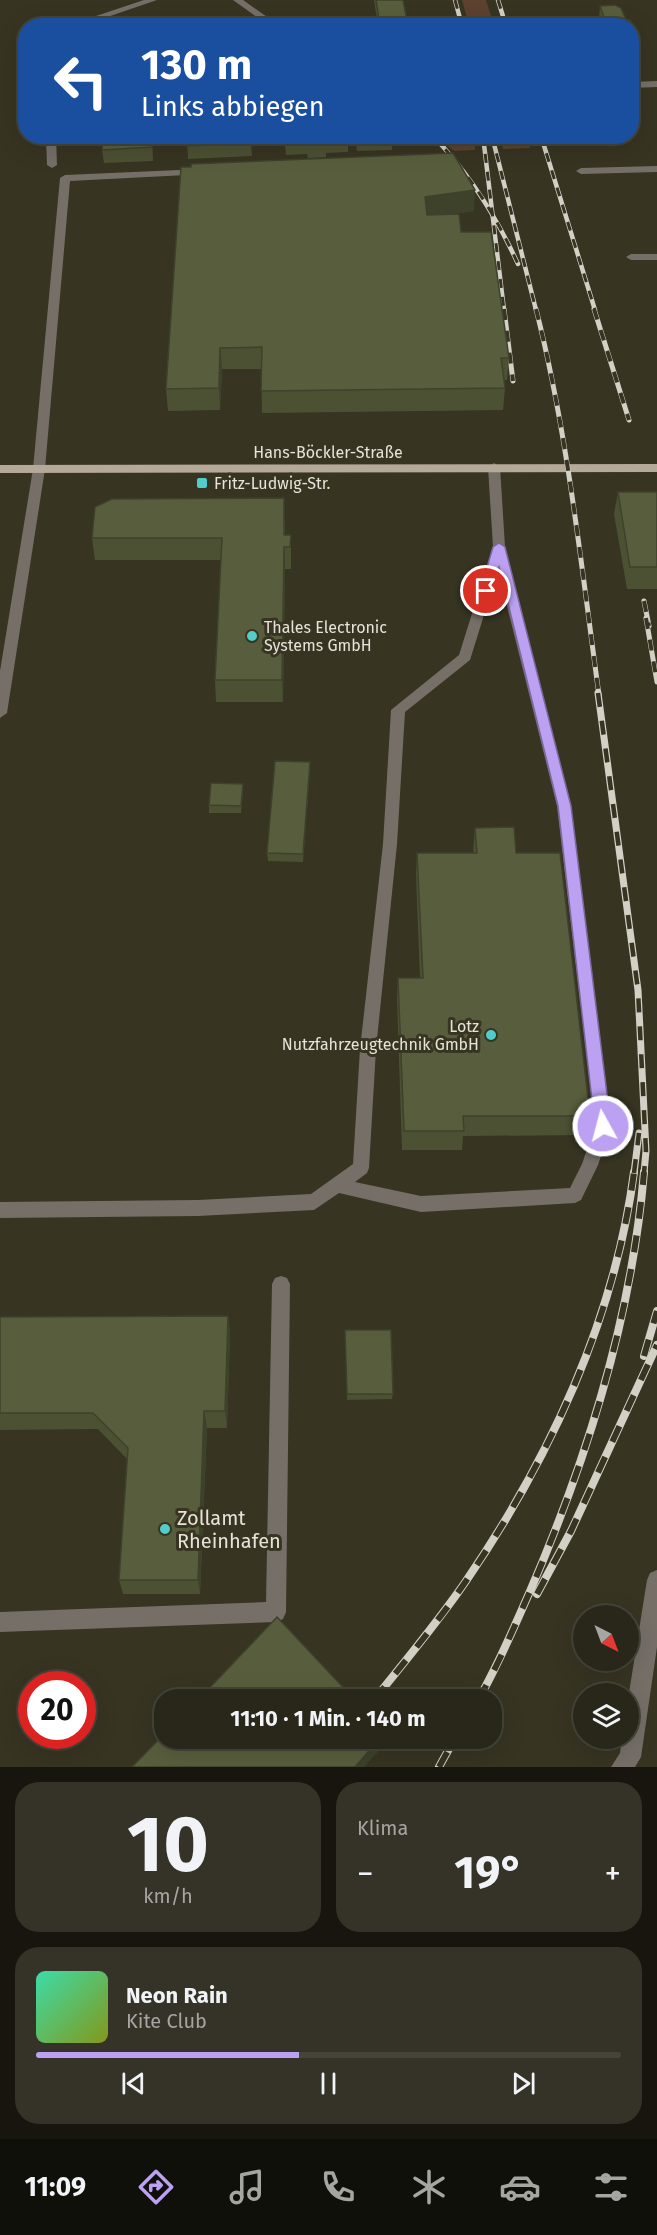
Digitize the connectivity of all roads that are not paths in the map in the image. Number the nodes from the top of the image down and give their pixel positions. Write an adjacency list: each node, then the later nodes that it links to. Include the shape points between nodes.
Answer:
1 (153, 0): 3 (street)
2 (237, 0): 4 (street)
3 (96, 18)
4 (264, 18)
5 (657, 84): 6 (street)
6 (639, 85)
7 (51, 144): 8 (street)
8 (52, 165)
9 (657, 169): 11 (street)
10 (217, 171): 17 (street, via 65,178)
11 (581, 171)
12 (631, 257): 13 (street)
13 (657, 257)
14 (494, 467): 15 (main road, Hans-Böckler-Straße); 17 (main road, Hans-Böckler-Straße); 18 (street)
15 (657, 468)
16 (0, 469): 17 (main road, Hans-Böckler-Straße)
17 (39, 470): 19 (street)
18 (499, 547): 20 (street, via 465,657 398,710 361,1168); 20 (street, via 564,806 603,1126 575,1195 421,1204)
19 (0, 713)
20 (336, 1185): 21 (street, via 314,1202 198,1208)
21 (0, 1210)
22 (281, 1284): 24 (street, via 276,1612)
23 (657, 1580): 25 (street, via 630,1757)
24 (0, 1622)
25 (622, 1767)

